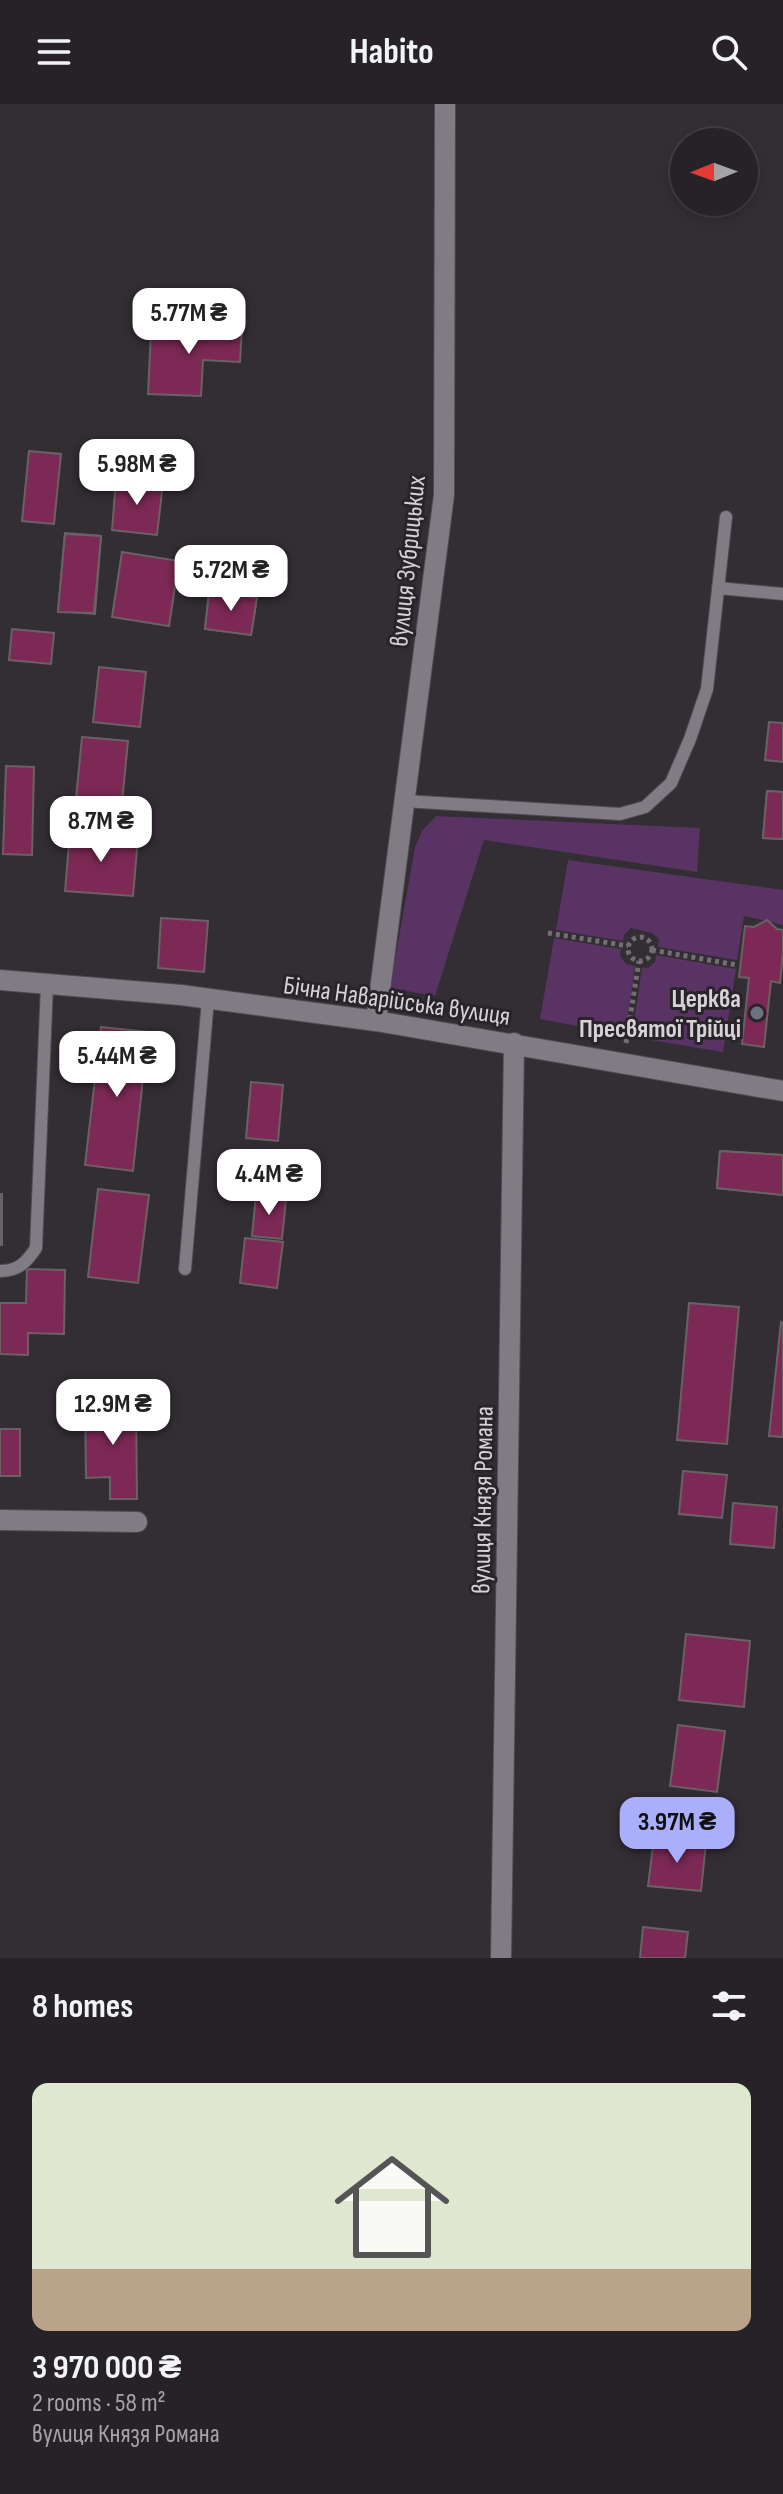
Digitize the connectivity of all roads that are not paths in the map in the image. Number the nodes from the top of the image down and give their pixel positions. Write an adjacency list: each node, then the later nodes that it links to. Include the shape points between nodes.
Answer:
1 (445, 104): 5 (street, вулиця Зубрицьких, via 444,495)
2 (726, 517): 3 (lane)
3 (718, 588): 4 (lane); 5 (lane, via 707,689 671,783 645,807 620,814)
4 (783, 594)
5 (404, 801): 9 (street, вулиця Зубрицьких)
6 (0, 980): 7 (street, Бічна Наварійська вулиця)
7 (47, 985): 8 (street, Бічна Наварійська вулиця); 13 (lane, via 36,1248 13,1271)
8 (208, 999): 9 (street, Бічна Наварійська вулиця); 12 (lane)
9 (376, 1021): 10 (street, Бічна Наварійська вулиця)
10 (514, 1043): 11 (street, Бічна Наварійська вулиця); 16 (street, вулиця Князя Романа)
11 (783, 1091)
12 (185, 1269)
13 (0, 1271)
14 (0, 1520): 15 (street)
15 (137, 1522)
16 (501, 1958)

